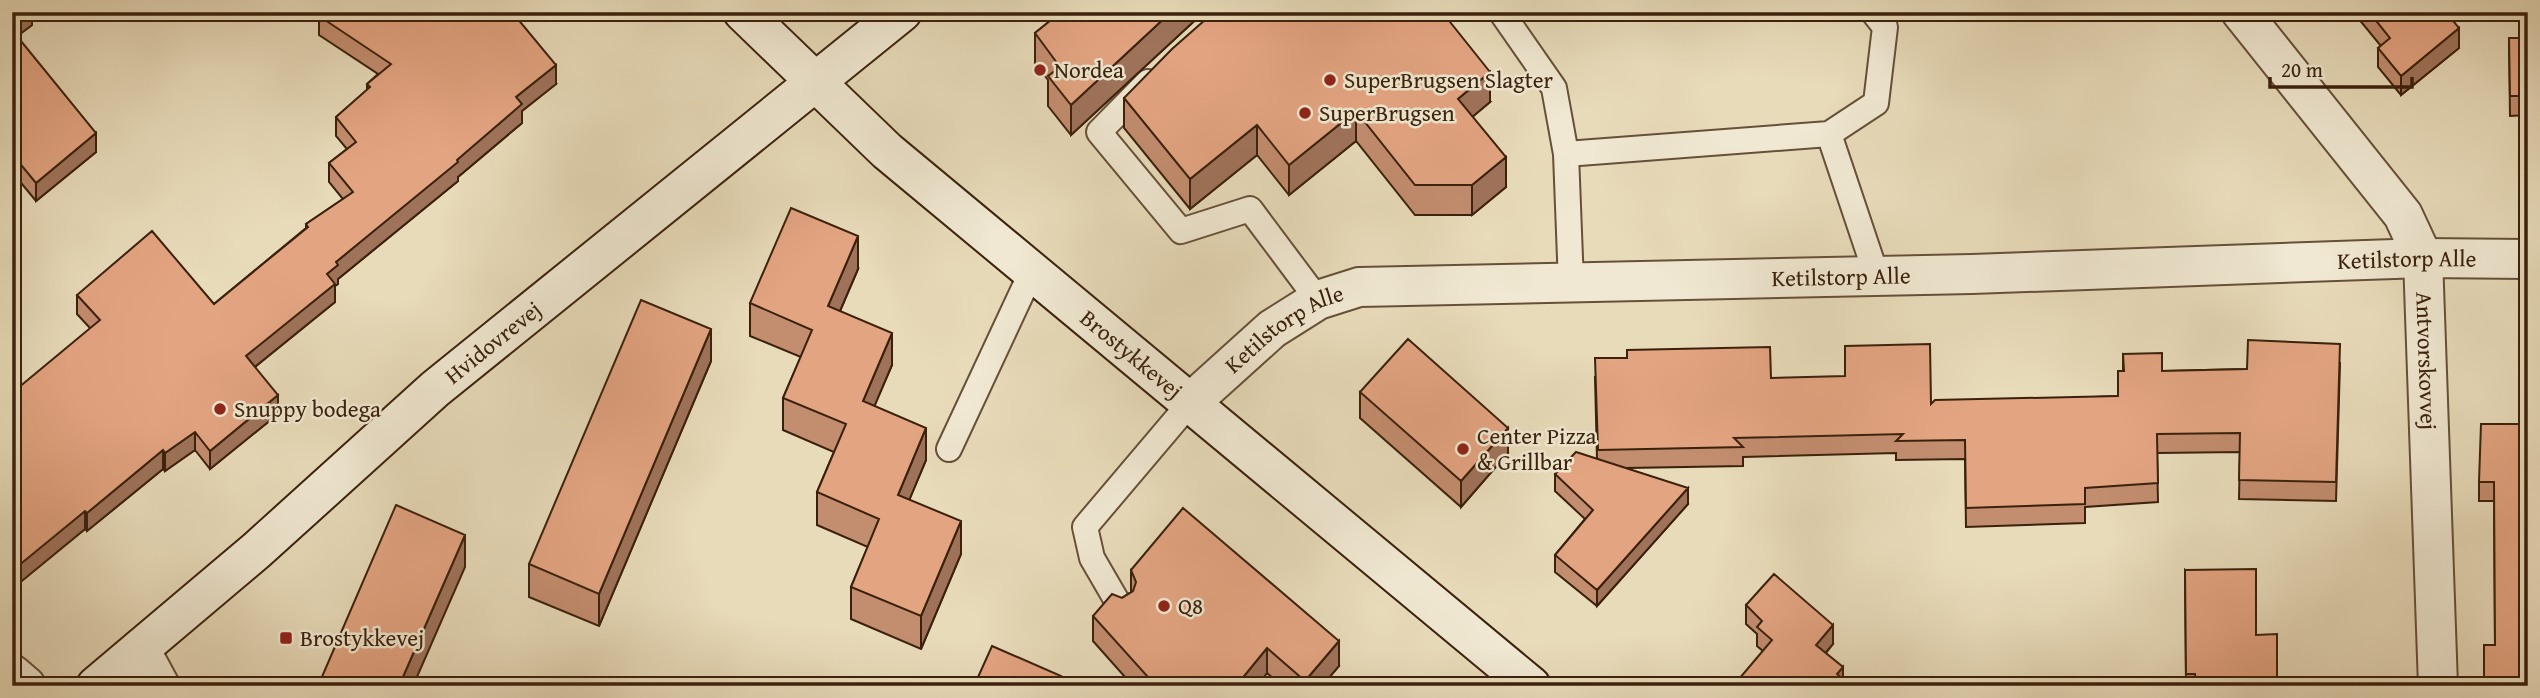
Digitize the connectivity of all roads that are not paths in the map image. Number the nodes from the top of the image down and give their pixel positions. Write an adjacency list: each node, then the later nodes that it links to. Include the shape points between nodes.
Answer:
1 (743, 12): 7 (street, Brostykkevej)
2 (902, 12): 7 (street, Hvidovrevej)
3 (1501, 12): 9 (lane, via 1554,88)
4 (1873, 12): 8 (lane, via 1885,27 1876,103)
5 (2241, 12): 10 (street, Antvorskovvej, via 2403,215)
6 (1162, 68): 15 (lane, via 1099,132 1181,231 1250,209)
7 (814, 81): 12 (street, Brostykkevej, via 887,151); 19 (street, Hvidovrevej, via 435,389)
8 (1829, 134): 9 (lane); 13 (lane)
9 (1566, 154): 14 (lane)
10 (2423, 258): 11 (street, Ketilstorp Alle); 13 (street, Ketilstorp Alle); 25 (street, Antvorskovvej)
11 (2528, 259)
12 (1032, 271): 16 (street, Brostykkevej); 17 (lane)
13 (1877, 277): 14 (street, Ketilstorp Alle)
14 (1571, 284): 15 (street, Ketilstorp Alle, via 1359,287)
15 (1318, 300): 16 (street, Ketilstorp Alle, via 1272,329)
16 (1190, 403): 18 (lane, via 1085,527 1093,558); 24 (street, Brostykkevej)
17 (949, 449)
18 (1121, 608)
19 (140, 649): 22 (street, Hvidovrevej); 23 (street)
20 (12, 674): 21 (street)
21 (26, 686)
22 (96, 686)
23 (160, 686)
24 (1531, 686)
25 (2438, 686)

